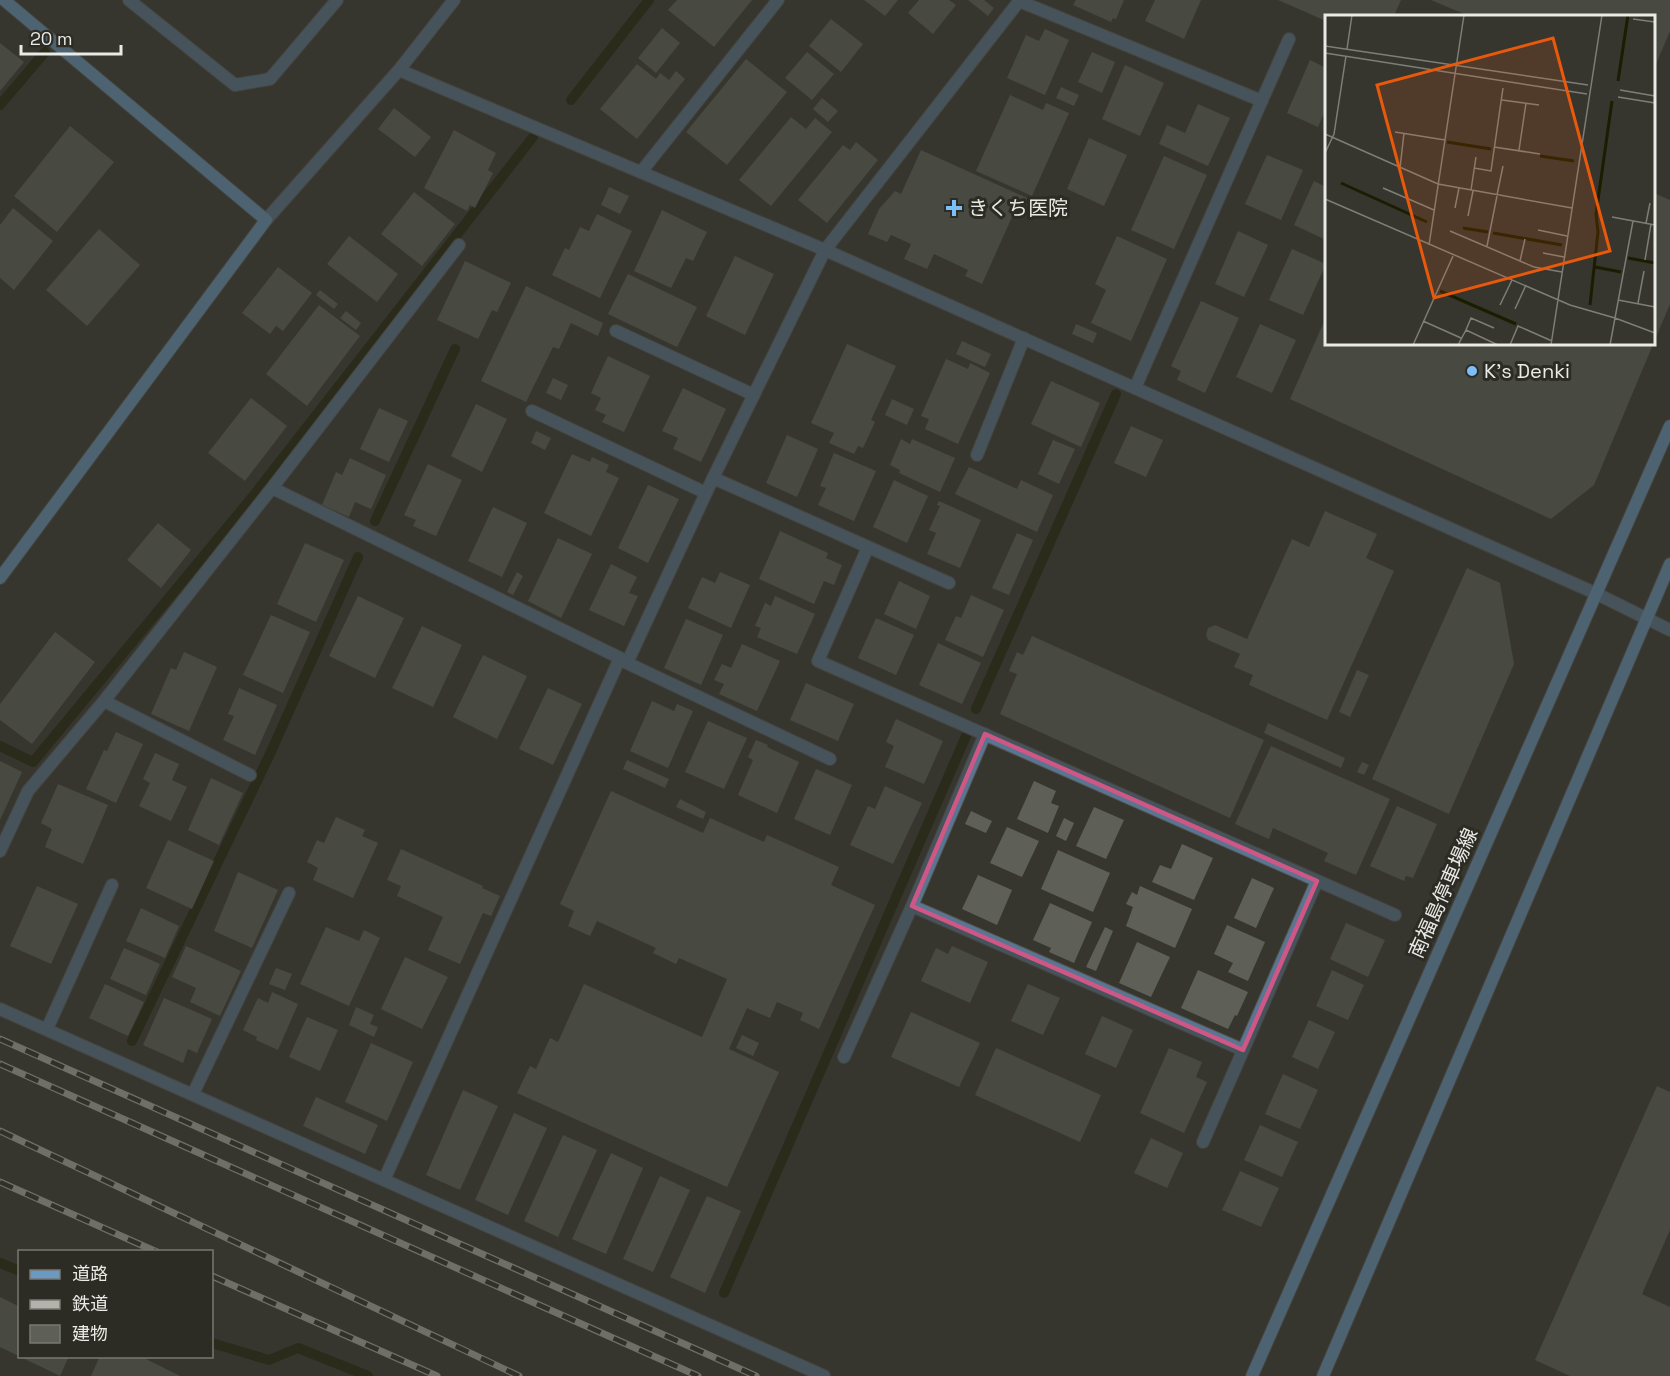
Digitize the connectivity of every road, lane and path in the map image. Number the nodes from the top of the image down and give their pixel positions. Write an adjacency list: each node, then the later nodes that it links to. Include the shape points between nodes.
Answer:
1 (4, 0): 11 (main road)
2 (129, 0): 3 (street, via 235,85 270,79)
3 (337, 0)
4 (454, 0): 8 (street)
5 (778, 0): 10 (street)
6 (1020, 1): 9 (street); 13 (street)
7 (1289, 39): 9 (street)
8 (399, 70): 10 (street); 11 (street)
9 (1262, 101): 16 (street)
10 (641, 172): 13 (street)
11 (266, 220): 26 (main road)
12 (459, 245): 22 (street)
13 (825, 250): 15 (street); 17 (street)
14 (616, 331): 17 (street)
15 (1024, 338): 16 (street); 20 (street)
16 (1135, 388): 28 (street)
17 (754, 395): 21 (street)
18 (532, 411): 23 (street)
19 (1670, 426): 28 (main road, 南福島停車場線)
20 (977, 455)
21 (713, 478): 23 (street); 24 (street)
22 (272, 488): 31 (street); 32 (street)
23 (706, 493): 31 (street)
24 (868, 547): 27 (street); 33 (street, via 818,661)
25 (1670, 564): 29 (main road)
26 (0, 578)
27 (949, 583)
28 (1595, 593): 29 (street); 50 (main road, 南福島停車場線)
29 (1646, 619): 30 (street); 51 (main road)
30 (1670, 630)
31 (623, 661): 34 (street); 48 (street)
32 (104, 701): 35 (street); 36 (street, via 28,791)
33 (985, 734): 37 (street); 40 (street)
34 (830, 759)
35 (250, 776)
36 (0, 851)
37 (1317, 881): 41 (street); 44 (street)
38 (112, 885): 43 (street)
39 (289, 893): 46 (street)
40 (912, 906): 44 (street); 45 (street)
41 (1395, 915)
42 (0, 1009): 43 (street)
43 (46, 1029): 46 (street)
44 (1243, 1050): 47 (street)
45 (844, 1057)
46 (192, 1094): 48 (street)
47 (1203, 1142)
48 (384, 1180): 49 (street)
49 (824, 1376)
50 (1252, 1376)
51 (1323, 1376)

